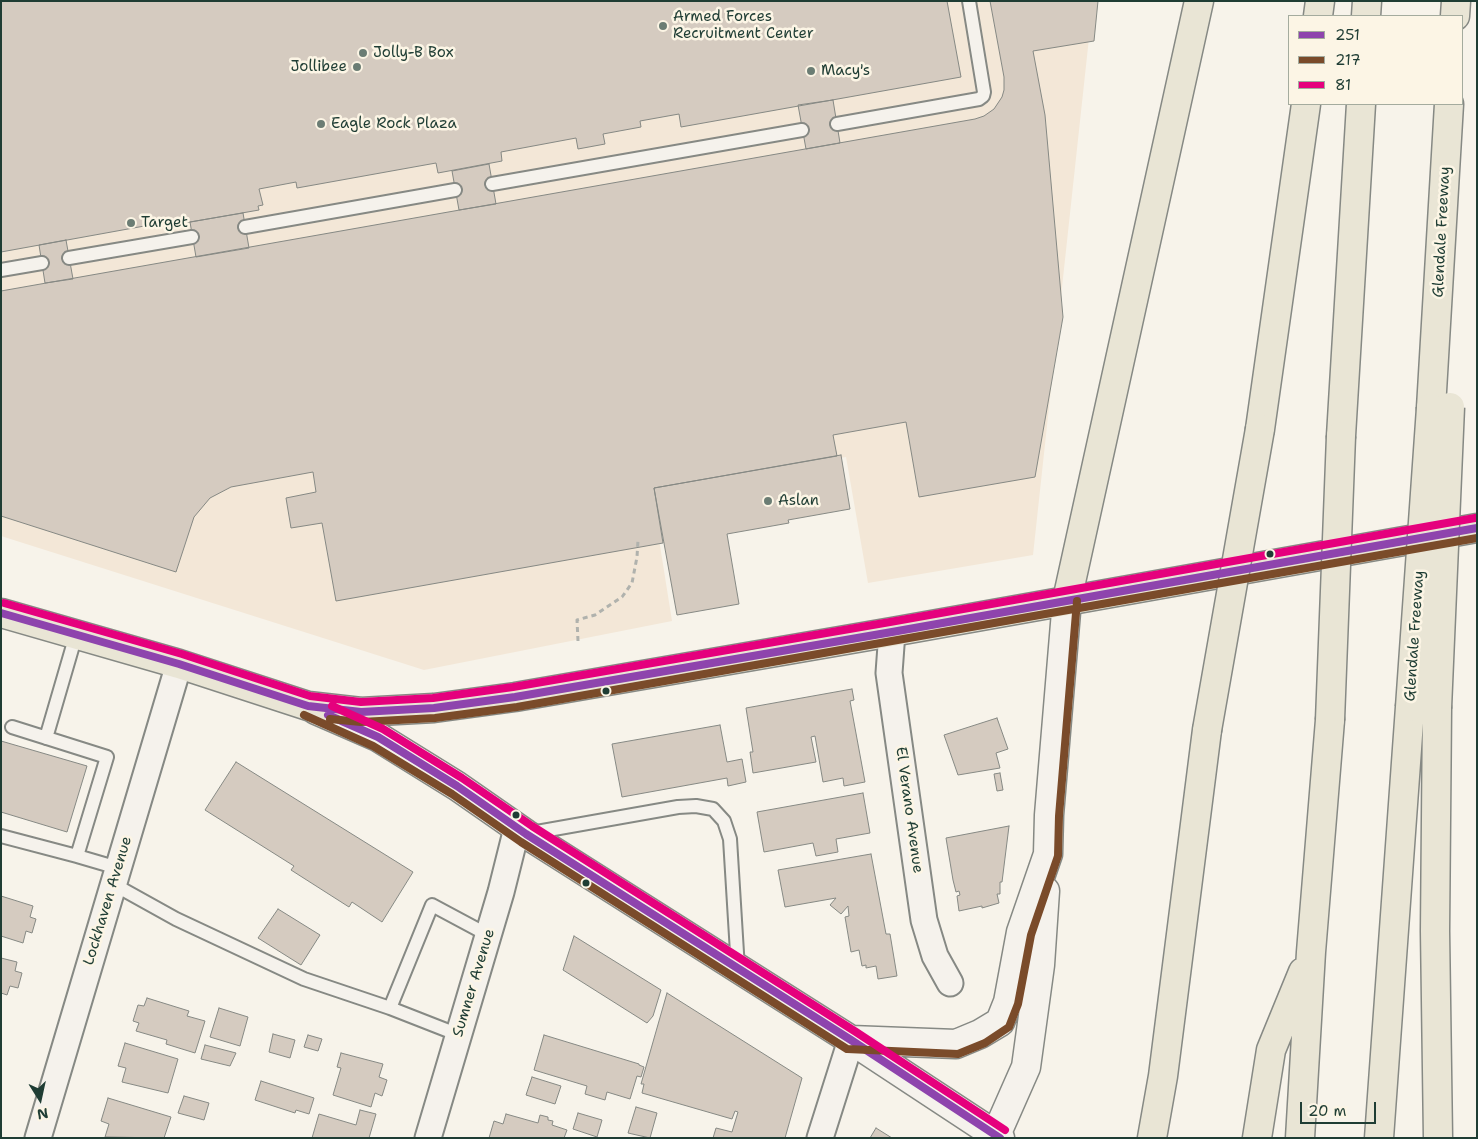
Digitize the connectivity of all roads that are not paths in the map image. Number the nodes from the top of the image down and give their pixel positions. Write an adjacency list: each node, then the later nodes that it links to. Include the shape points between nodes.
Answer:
1 (969, 1): 12 (lane, via 984,96)
2 (1200, 1): 23 (main road)
3 (1320, 1): 6 (main road)
4 (1367, 1): 7 (main road)
5 (1456, 1): 8 (main road)
6 (1318, 15)
7 (1366, 15)
8 (1455, 15)
9 (1306, 105): 47 (main road, bridge, via 1260,429 1207,730 1163,1076)
10 (1361, 105): 37 (main road, bridge, via 1341,436 1330,720)
11 (1449, 112): 21 (main road)
12 (837, 124)
13 (802, 130): 14 (lane)
14 (492, 184)
15 (455, 190): 16 (lane)
16 (245, 227)
17 (192, 237): 18 (lane)
18 (69, 258)
19 (42, 263): 20 (lane)
20 (1, 270)
21 (1440, 408): 50 (main road, Glendale Freeway, bridge, via 1410,707); 51 (main road, bridge, via 1434,931)
22 (1477, 528): 23 (main road)
23 (1067, 600): 25 (main road); 33 (main road)
24 (1, 613): 26 (main road)
25 (892, 632): 28 (main road, via 434,708 361,712); 39 (street, El Verano Avenue, via 889,673 924,920 935,956)
26 (76, 634): 27 (main road); 30 (lane)
27 (178, 664): 28 (main road); 35 (street, Lockhaven Avenue)
28 (308, 706): 31 (main road, via 378,737)
29 (12, 727): 30 (lane)
30 (46, 738): 34 (lane, via 107,756)
31 (521, 831): 36 (street, Sumner Avenue); 38 (main road); 38 (lane, via 678,807 713,809 724,821 730,839)
32 (1, 836): 34 (lane)
33 (1048, 854): 42 (main road, via 1021,932 1008,1002 1000,1022 956,1044); 43 (main road, via 1040,965 1026,1067)
34 (77, 856): 35 (lane)
35 (116, 876): 40 (lane, via 176,918 304,979); 44 (street, Lockhaven Avenue)
36 (488, 935): 40 (lane, via 432,905); 41 (street, Sumner Avenue)
37 (1311, 952): 48 (main road, via 1271,1050); 49 (main road)
38 (738, 969): 42 (main road)
39 (950, 983)
40 (390, 1008): 41 (lane)
41 (459, 1034): 45 (street, Sumner Avenue)
42 (851, 1040): 43 (main road); 46 (street)
43 (998, 1137)
44 (38, 1138)
45 (428, 1138)
46 (820, 1138)
47 (1152, 1138)
48 (1257, 1138)
49 (1300, 1138)
50 (1379, 1138)
51 (1438, 1138)

